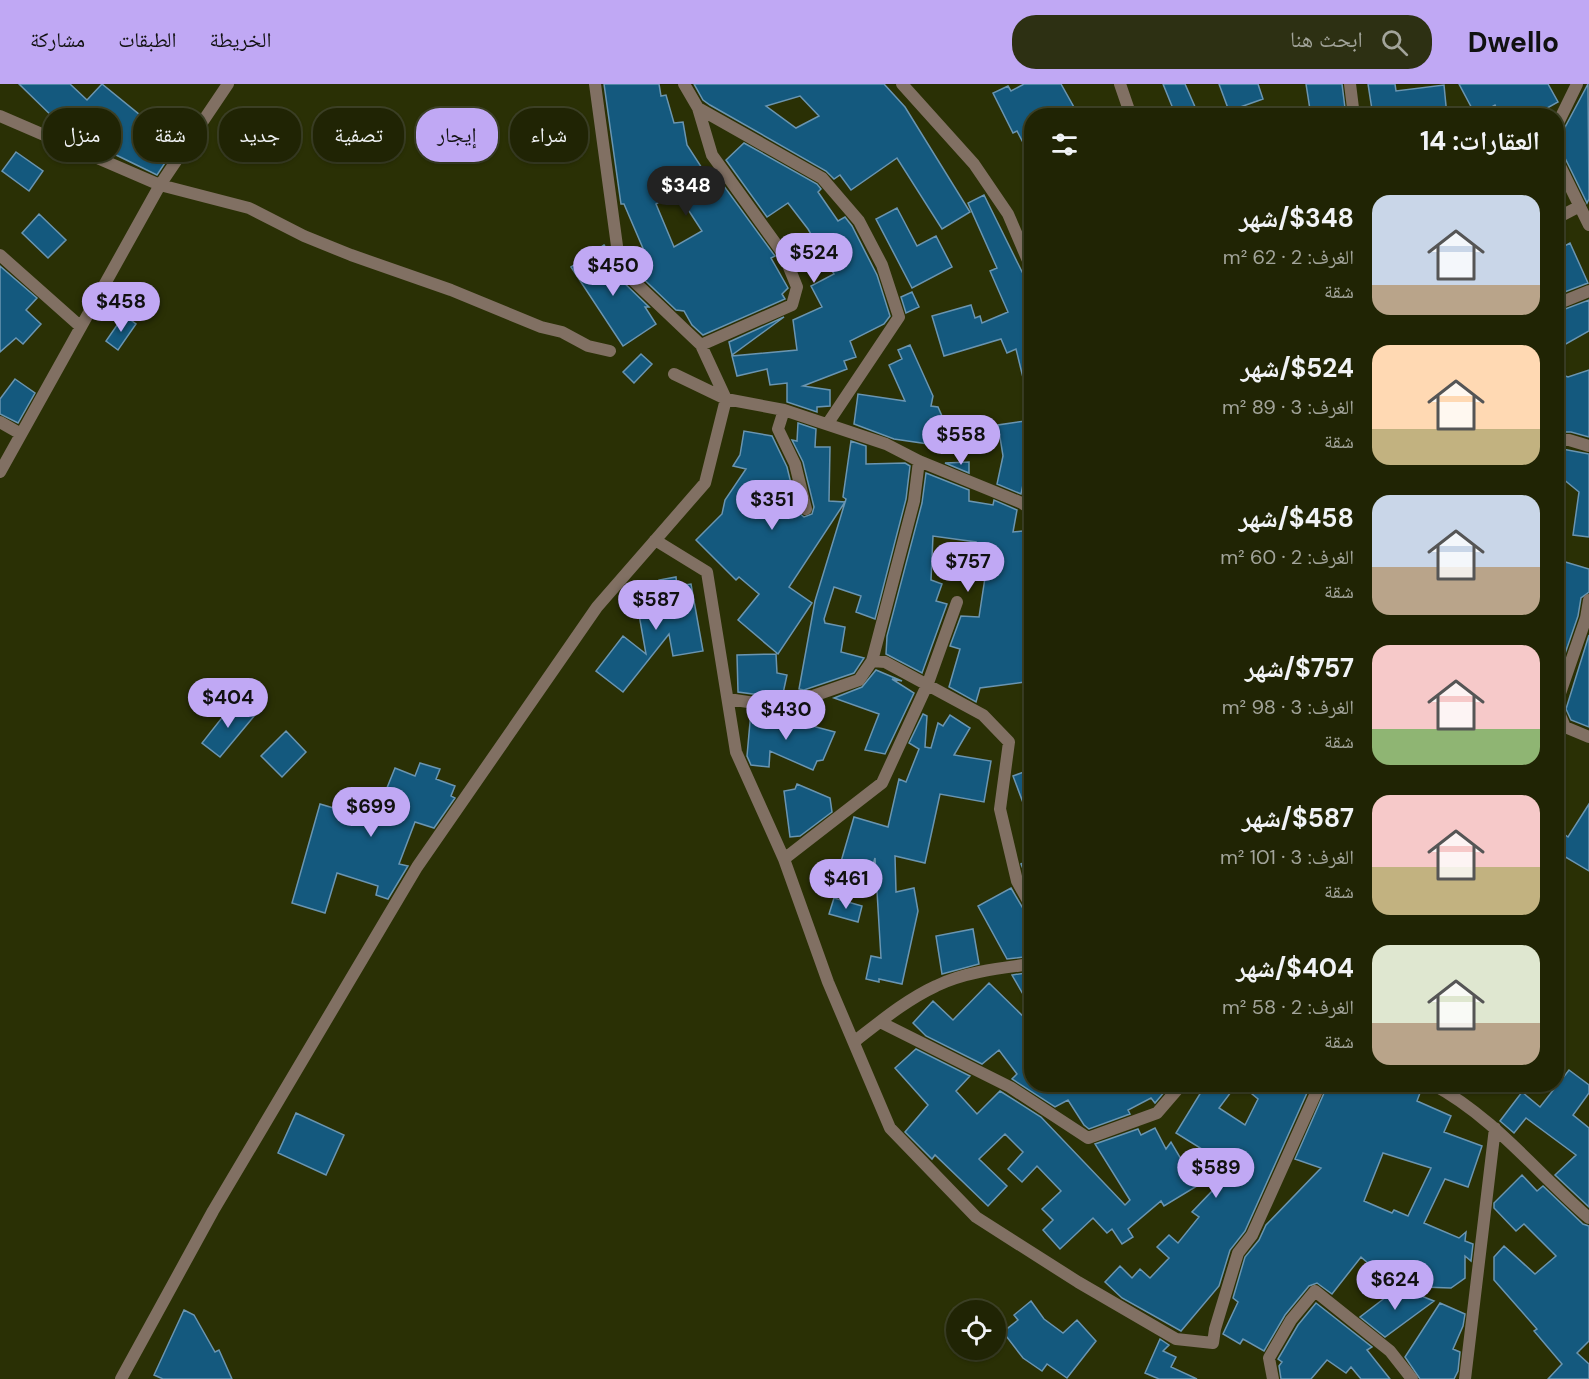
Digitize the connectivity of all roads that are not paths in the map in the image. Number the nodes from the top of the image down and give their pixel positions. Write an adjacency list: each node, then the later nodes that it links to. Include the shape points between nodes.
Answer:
1 (228, 84): 14 (street)
2 (595, 84): 23 (street, via 620,268)
3 (684, 84): 8 (street)
4 (1120, 84): 9 (street)
5 (1350, 84): 10 (street)
6 (1576, 84): 11 (street)
7 (903, 85): 18 (street, via 974,164 1008,214)
8 (698, 108): 23 (street, via 712,156 784,255 797,287 792,305); 29 (street, via 822,178 859,221 882,265 899,317)
9 (1128, 108)
10 (1353, 108)
11 (1564, 110)
12 (0, 116): 14 (street)
13 (1564, 174): 15 (street)
14 (160, 185): 22 (street); 24 (street, via 249,208 351,255)
15 (1580, 206): 16 (street); 17 (street)
16 (1564, 214)
17 (1589, 224)
18 (1024, 251)
19 (0, 255): 22 (street)
20 (1589, 291): 21 (street)
21 (1564, 301)
22 (81, 327): 30 (street)
23 (701, 345): 26 (street)
24 (610, 351)
25 (674, 374): 26 (street)
26 (726, 399): 27 (street); 37 (street, via 705,483)
27 (784, 410): 29 (street); 36 (street, via 778,429 795,464)
28 (0, 422): 30 (street)
29 (828, 423): 33 (street)
30 (21, 434): 34 (street)
31 (1564, 440): 32 (street)
32 (1589, 446)
33 (919, 461): 35 (street); 40 (street, via 914,501)
34 (0, 472)
35 (1024, 504)
36 (806, 509)
37 (655, 540): 43 (street, via 707,572); 56 (street, via 597,607 417,867 213,1211)
38 (1589, 600): 41 (street)
39 (957, 602): 42 (street)
40 (872, 661): 42 (street, via 885,662); 43 (street, via 860,680 781,707)
41 (1564, 682)
42 (928, 683): 46 (street, via 882,783); 47 (street, via 983,715 1009,741 1000,809 1017,881)
43 (728, 699): 46 (street, via 736,752)
44 (1564, 725): 45 (street)
45 (1589, 737)
46 (784, 859): 50 (street, via 828,982)
47 (1024, 894)
48 (1024, 965): 49 (street, via 938,985)
49 (880, 1022): 50 (street); 51 (street, via 1011,1087 1088,1138 1157,1113)
50 (855, 1041): 52 (street, via 890,1128 976,1217 1176,1339 1205,1344 1213,1343 1238,1253 1252,1235)
51 (1175, 1092)
52 (1316, 1092)
53 (1445, 1092): 54 (street)
54 (1495, 1128): 55 (street); 59 (street)
55 (1589, 1218)
56 (121, 1379)
57 (1273, 1379): 58 (street, via 1269,1358 1291,1320 1315,1291 1390,1351)
58 (1412, 1379)
59 (1465, 1379)

